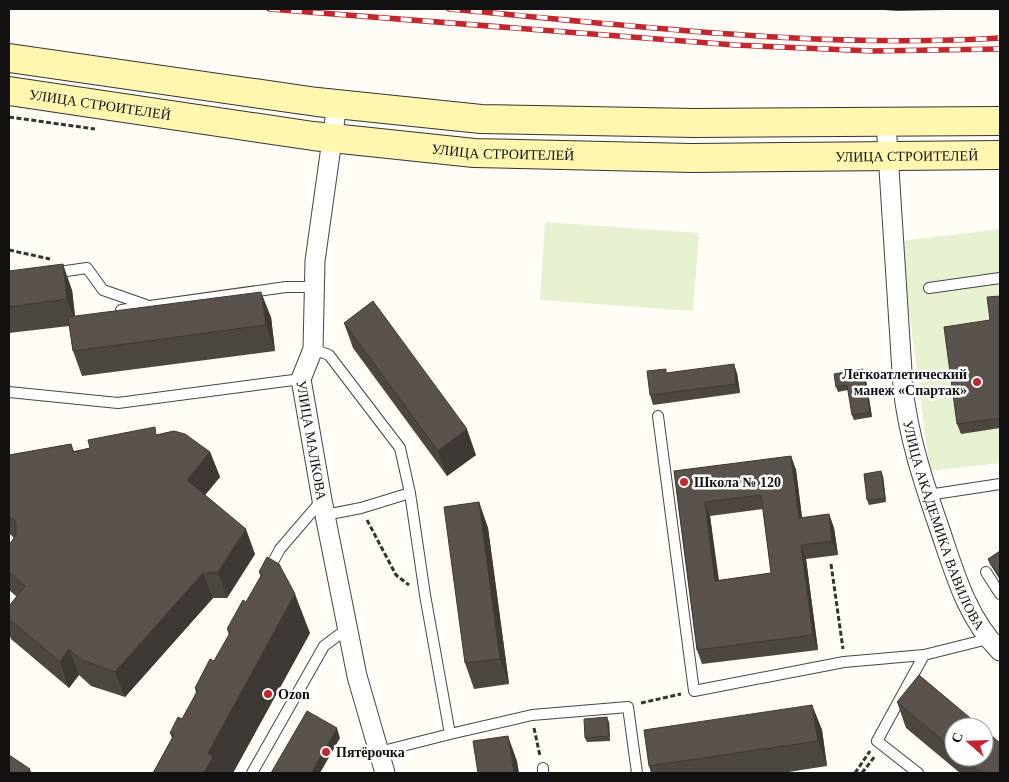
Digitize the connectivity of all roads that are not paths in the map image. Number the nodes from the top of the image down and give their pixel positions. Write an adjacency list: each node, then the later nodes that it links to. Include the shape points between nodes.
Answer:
1 (9, 58): 3 (main road)
2 (9, 91): 6 (main road, УЛИЦА СТРОИТЕЛЕЙ)
3 (337, 104): 5 (main road, via 481,120); 6 (street, УЛИЦА МАЛКОВА)
4 (1000, 121): 5 (main road)
5 (886, 122): 7 (street, УЛИЦА АКАДЕМИКА ВАВИЛОВА)
6 (334, 138): 7 (main road, УЛИЦА СТРОИТЕЛЕЙ, via 474,153 692,158); 11 (street, УЛИЦА МАЛКОВА)
7 (888, 156): 8 (main road, УЛИЦА СТРОИТЕЛЕЙ); 21 (street, УЛИЦА АКАДЕМИКА ВАВИЛОВА, via 905,406)
8 (1000, 156)
9 (38, 275): 13 (lane, via 87,268 104,290)
10 (1000, 278): 12 (lane)
11 (313, 287): 13 (lane, via 286,287); 15 (street, УЛИЦА МАЛКОВА)
12 (929, 288)
13 (148, 306): 14 (lane)
14 (121, 310)
15 (313, 349): 16 (street, УЛИЦА МАЛКОВА); 20 (lane, via 329,355 400,448)
16 (301, 379): 17 (lane, via 118,403); 22 (street, УЛИЦА МАЛКОВА)
17 (9, 392)
18 (658, 416): 28 (lane, via 694,691 844,662)
19 (1000, 484): 21 (lane)
20 (410, 493): 22 (lane, via 361,508); 29 (lane, via 424,595)
21 (928, 495): 27 (street, УЛИЦА АКАДЕМИКА ВАВИЛОВА, via 964,599)
22 (324, 508): 24 (lane, via 280,549); 26 (street, УЛИЦА МАЛКОВА)
23 (986, 572): 25 (lane)
24 (261, 583)
25 (1000, 594)
26 (348, 628): 30 (street, УЛИЦА МАЛКОВА); 31 (lane, via 324,646)
27 (994, 645): 28 (lane)
28 (924, 655): 34 (lane, via 880,743)
29 (450, 734): 30 (lane); 33 (lane, via 532,715 628,706)
30 (379, 752): 32 (street, УЛИЦА МАЛКОВА)
31 (252, 773)
32 (385, 773)
33 (638, 773)
34 (918, 773)

